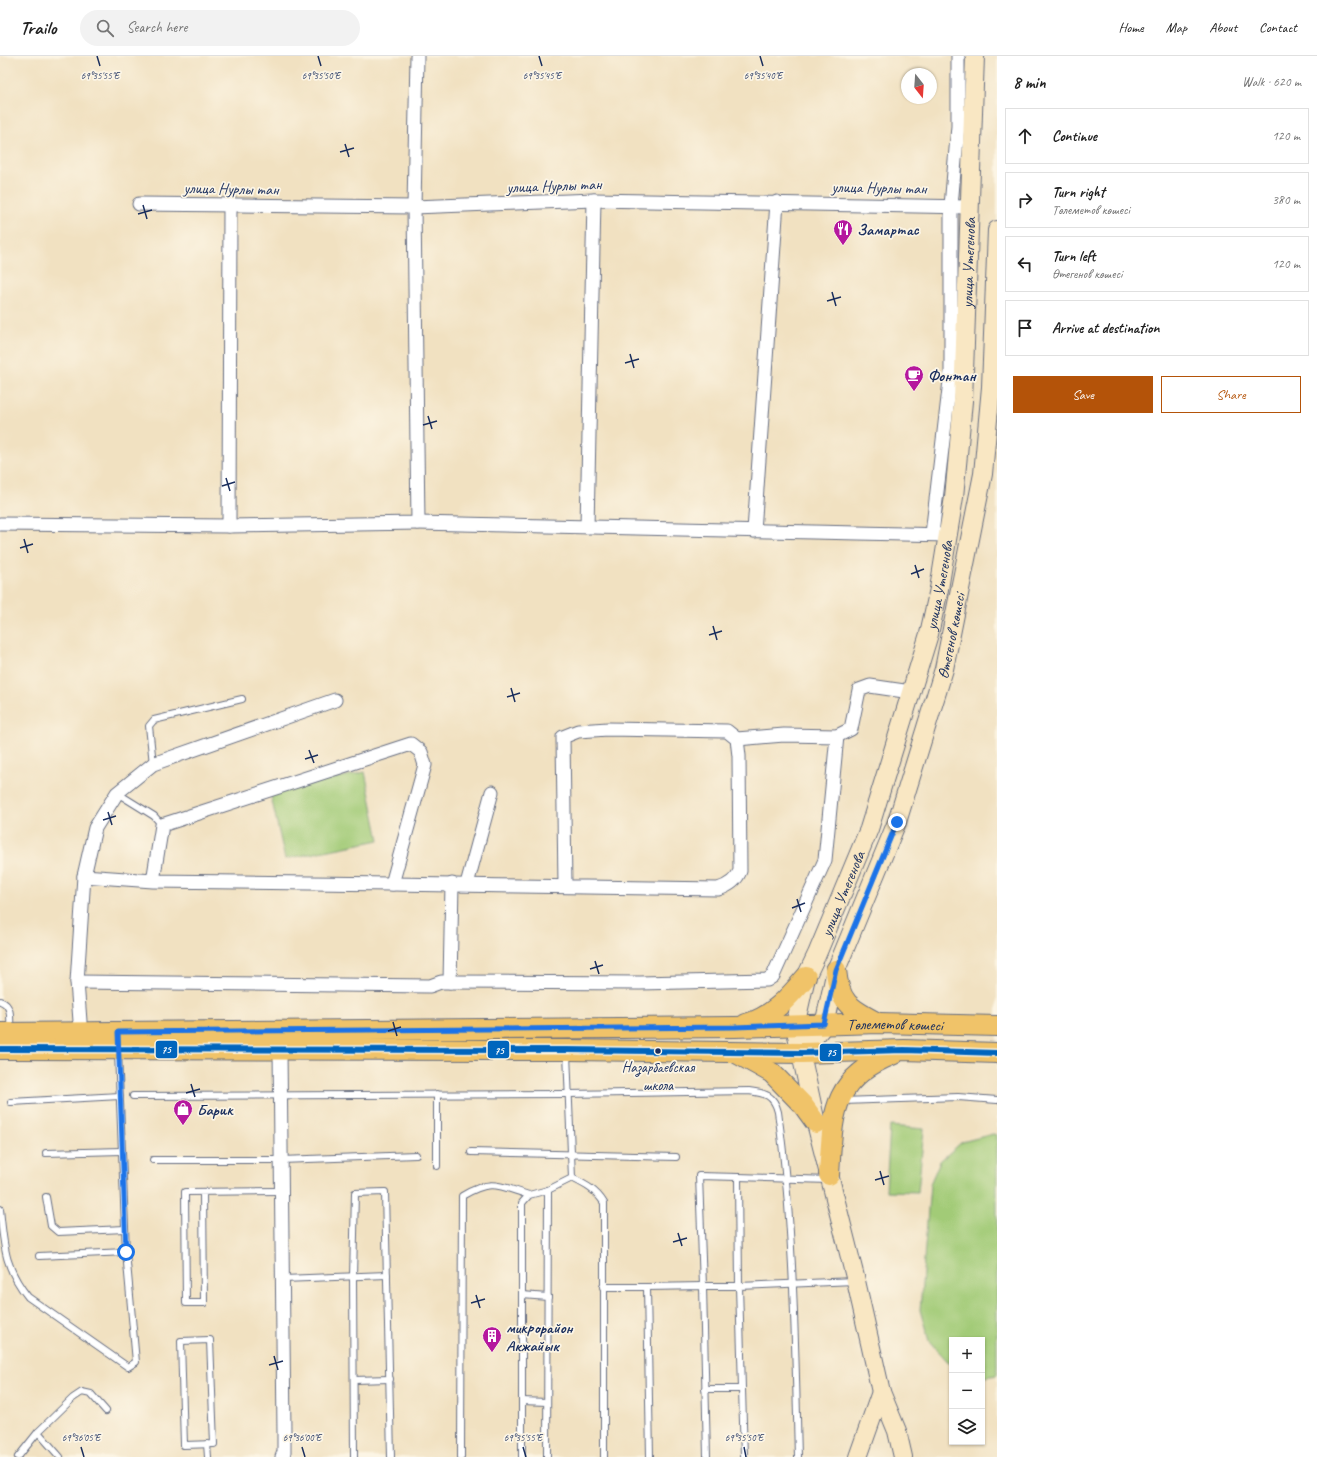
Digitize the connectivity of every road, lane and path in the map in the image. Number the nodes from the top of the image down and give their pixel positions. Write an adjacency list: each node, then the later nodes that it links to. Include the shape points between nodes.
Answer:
1 (417, 56): 9 (street)
2 (958, 56): 8 (street, via 958,126)
3 (975, 56): 10 (main road, улица Утегенова)
4 (594, 200): 5 (street, улица Нурлы тан); 9 (street, улица Нурлы тан); 15 (street)
5 (778, 202): 8 (street, улица Нурлы тан); 16 (street)
6 (139, 204): 7 (street, улица Нурлы тан)
7 (230, 205): 9 (street, улица Нурлы тан); 14 (street)
8 (951, 206): 10 (street, улица Нурлы тан); 17 (street, via 951,372)
9 (414, 207): 12 (street)
10 (970, 207): 17 (main road, улица Утегенова, via 963,401 954,497)
11 (997, 230): 33 (main road, Өтегенов көшесі, via 991,387 983,474 944,669 897,822)
12 (418, 523): 14 (street); 15 (street)
13 (0, 524): 14 (street)
14 (229, 526)
15 (587, 527): 16 (street)
16 (754, 531): 17 (street)
17 (940, 535): 18 (main road, улица Утегенова, via 929,634)
18 (911, 692): 21 (street, via 870,686 859,690 851,729); 34 (main road, улица Утегенова, via 869,829)
19 (242, 699): 23 (lane, via 154,720 149,726)
20 (335, 700): 23 (street)
21 (837, 736): 22 (street, via 784,735); 36 (street, via 825,860 773,976 767,980)
22 (737, 739): 32 (street, via 740,756 740,871 733,881 718,889); 32 (street, via 727,731 663,730 578,731 563,737)
23 (153, 764): 25 (street)
24 (492, 792): 31 (street)
25 (117, 793): 26 (lane, via 154,816); 27 (street, via 95,828)
26 (162, 825): 28 (street); 29 (street, via 411,744 422,752 425,765)
27 (84, 876): 28 (street); 35 (street)
28 (153, 881): 29 (street)
29 (392, 884): 30 (street)
30 (452, 884): 31 (street); 36 (street)
31 (467, 884): 32 (street)
32 (565, 885)
33 (836, 970): 38 (main road, via 837,986 852,1010); 39 (main road, Өтегенов көшесі)
34 (806, 977): 40 (main road, улица Утегенова); 42 (main road, via 788,999 769,1013 755,1022)
35 (77, 982): 36 (street, via 430,986); 43 (street, via 80,1021)
36 (450, 982)
37 (0, 1001): 44 (lane, via 10,1010)
38 (880, 1023): 39 (main road, Төлеметов көшесі); 41 (main road, Төлеметов көшесі)
39 (824, 1024): 40 (main road, Төлеметов көшесі); 51 (main road)
40 (795, 1026): 42 (main road, Төлеметов көшесі); 51 (main road, улица Утегенова)
41 (997, 1026)
42 (735, 1027): 45 (main road, Төлеметов көшесі)
43 (77, 1032): 44 (main road, Төлеметов көшесі); 45 (main road, Төлеметов көшесі)
44 (3, 1038): 45 (main road, Төлеметов көшесі)
45 (118, 1040): 46 (main road, Төлеметов көшесі); 54 (lane)
46 (280, 1050): 47 (main road, Төлеметов көшесі); 56 (street)
47 (567, 1050): 49 (main road, Төлеметов көшесі); 53 (lane)
48 (904, 1050): 50 (main road, Төлеметов көшесі); 51 (main road, Төлеметов көшесі); 59 (main road, via 873,1062 855,1077)
49 (735, 1052): 51 (main road, Төлеметов көшесі); 60 (main road, via 772,1073 803,1105)
50 (997, 1052)
51 (802, 1053): 60 (main road, улица Утегенова)
52 (437, 1094): 53 (lane); 56 (lane); 69 (lane)
53 (568, 1094): 64 (lane); 73 (lane, via 749,1090 770,1096 776,1103 778,1112)
54 (120, 1096): 58 (lane); 61 (lane)
55 (133, 1096): 56 (lane)
56 (280, 1096): 68 (street)
57 (997, 1100): 59 (lane, via 958,1097)
58 (11, 1102)
59 (838, 1102): 72 (main road, via 832,1130)
60 (816, 1123): 72 (main road, улица Утегенова)
61 (122, 1151): 63 (lane); 80 (lane)
62 (471, 1152): 64 (lane)
63 (46, 1154)
64 (571, 1154): 66 (lane); 71 (lane)
65 (416, 1155): 68 (lane)
66 (676, 1157)
67 (153, 1160): 68 (lane)
68 (281, 1160): 75 (street)
69 (437, 1166)
70 (738, 1177): 73 (lane); 88 (lane, via 699,1176); 89 (lane)
71 (572, 1178): 74 (lane); 90 (lane, via 590,1187 604,1203)
72 (830, 1178): 73 (lane); 86 (main road, улица Утегенова)
73 (787, 1179): 87 (lane)
74 (548, 1190): 77 (lane); 93 (lane)
75 (281, 1191): 76 (lane); 85 (street)
76 (203, 1192): 76 (lane, via 185,1192 186,1303 204,1303)
77 (530, 1195): 92 (lane, via 522,1203); 110 (lane, via 491,1184 462,1196)
78 (46, 1197): 80 (lane, via 51,1226 58,1232)
79 (0, 1209): 81 (lane, via 5,1253 15,1281 28,1297 128,1367 136,1362 136,1354)
80 (125, 1229): 81 (lane)
81 (126, 1252): 82 (lane)
82 (39, 1256)
83 (387, 1275): 84 (lane); 84 (lane, via 385,1192 355,1193); 94 (lane)
84 (353, 1277): 85 (lane); 95 (lane)
85 (283, 1279): 107 (street)
86 (856, 1281): 87 (lane); 98 (main road, улица Утегенова)
87 (794, 1283): 89 (lane); 117 (lane)
88 (703, 1286): 89 (lane); 91 (lane); 96 (lane)
89 (739, 1286): 97 (lane)
90 (603, 1287): 91 (lane); 113 (lane)
91 (647, 1287): 114 (lane)
92 (522, 1295): 93 (lane); 99 (lane)
93 (548, 1297): 100 (lane)
94 (390, 1379): 95 (lane); 109 (lane)
95 (354, 1380): 108 (lane)
96 (705, 1389): 97 (lane); 115 (lane)
97 (742, 1389): 116 (lane)
98 (881, 1392): 118 (main road); 119 (main road, улица Утегенова, via 897,1431)
99 (522, 1401): 100 (lane); 111 (lane)
100 (546, 1402): 112 (lane)
101 (106, 1411): 102 (lane, via 91,1394 82,1392)
102 (38, 1432): 104 (lane); 105 (lane)
103 (207, 1444): 103 (lane, via 184,1445 181,1341 210,1340 214,1444); 106 (lane)
104 (18, 1457)
105 (60, 1457)
106 (208, 1457)
107 (282, 1457)
108 (354, 1457)
109 (391, 1457)
110 (461, 1457)
111 (522, 1457)
112 (547, 1457)
113 (604, 1457)
114 (650, 1457)
115 (707, 1457)
116 (744, 1457)
117 (798, 1457)
118 (858, 1457)
119 (903, 1457)

